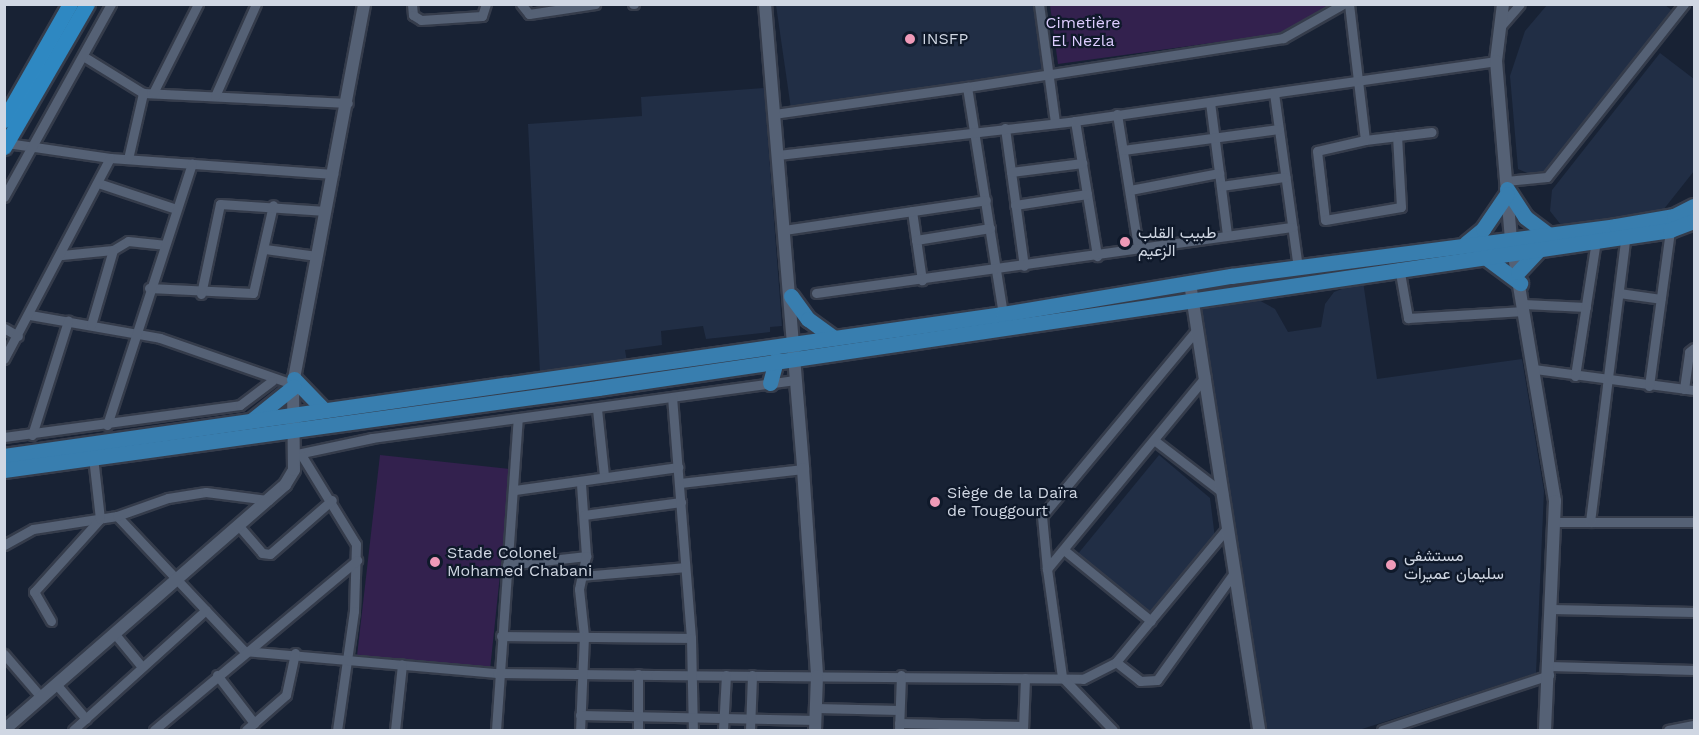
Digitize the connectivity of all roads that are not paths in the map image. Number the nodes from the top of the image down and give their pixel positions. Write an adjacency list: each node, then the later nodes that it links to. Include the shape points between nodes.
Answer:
1 (70, 4): 31 (highway)
2 (87, 4): 41 (highway)
3 (111, 4): 19 (street)
4 (198, 4): 24 (street)
5 (256, 4): 26 (street)
6 (364, 4): 28 (street)
7 (412, 4): 8 (street, via 413,15 420,20 482,16)
8 (486, 4)
9 (521, 4): 10 (street, via 529,14)
10 (595, 4)
11 (765, 4): 29 (street)
12 (1039, 4): 21 (street)
13 (1343, 4): 21 (street, via 1283,38)
14 (1349, 4): 22 (street)
15 (1503, 4): 18 (street)
16 (1520, 4): 18 (street)
17 (1684, 4): 55 (street, via 1547,177)
18 (1499, 28): 20 (street)
19 (83, 56): 24 (street); 42 (street)
20 (1496, 61): 22 (street); 55 (street)
21 (1048, 74): 23 (street); 33 (street)
22 (1356, 82): 25 (street); 40 (street)
23 (967, 87): 29 (street); 36 (street)
24 (148, 93): 26 (street); 46 (street)
25 (1274, 93): 27 (street); 35 (street)
26 (215, 96): 28 (street)
27 (1210, 102): 30 (street); 39 (street)
28 (348, 103): 51 (street)
29 (774, 114): 44 (street)
30 (1117, 114): 32 (street); 43 (street)
31 (4, 120)
32 (1075, 121): 33 (street); 47 (street)
33 (1055, 123): 34 (street)
34 (1005, 128): 36 (street); 49 (street)
35 (1279, 129): 39 (street); 52 (street)
36 (975, 131): 44 (street); 59 (street)
37 (1432, 132): 38 (street)
38 (1397, 136): 40 (street); 40 (street, via 1401,207 1325,220 1317,151)
39 (1214, 137): 43 (street); 50 (street)
40 (1365, 140)
41 (6, 145): 42 (street)
42 (31, 150): 45 (street); 58 (street)
43 (1123, 150): 56 (street)
44 (778, 155): 69 (street)
45 (110, 158): 46 (street); 53 (street)
46 (128, 159): 48 (street)
47 (1082, 163): 49 (street); 57 (street)
48 (192, 164): 51 (street); 63 (street)
49 (1011, 172): 61 (street)
50 (1219, 173): 54 (street); 56 (street)
51 (333, 174): 64 (street)
52 (1285, 177): 54 (street); 67 (street)
53 (98, 183): 63 (street); 83 (street)
54 (1221, 186): 71 (street)
55 (1507, 188): 75 (main road); 76 (main road, via 1483,229); 77 (street)
56 (1130, 190): 79 (street)
57 (1087, 195): 61 (street); 85 (street)
58 (4, 197)
59 (986, 201): 65 (street); 68 (street)
60 (273, 205): 64 (street); 80 (street); 96 (street, via 220,204)
61 (1015, 205): 86 (street)
62 (1695, 206): 75 (main road, via 1660,219)
63 (176, 209): 78 (street)
64 (326, 211): 84 (street)
65 (912, 211): 69 (street); 73 (street)
66 (1693, 224): 70 (main road)
67 (1292, 227): 71 (street); 88 (street)
68 (990, 228): 73 (street); 89 (street)
69 (784, 230): 97 (street)
70 (1670, 230): 72 (main road); 99 (street)
71 (1227, 234): 79 (street)
72 (1626, 235): 74 (main road); 95 (street)
73 (916, 240): 91 (street)
74 (1596, 240): 75 (main road); 101 (street)
75 (1546, 241): 77 (main road); 90 (main road)
76 (1466, 243): 77 (main road); 88 (main road)
77 (1512, 243): 82 (main road); 90 (street)
78 (164, 245): 81 (street, via 128,241); 93 (street)
79 (1138, 247): 85 (street)
80 (265, 249): 84 (street); 96 (street, via 253,293)
81 (113, 250): 83 (street); 105 (street)
82 (1481, 254): 87 (main road); 90 (main road)
83 (62, 255): 103 (street)
84 (316, 256): 122 (street)
85 (1096, 256): 86 (street)
86 (1024, 266): 89 (street)
87 (1399, 267): 98 (main road); 100 (street, via 1408,318)
88 (1298, 268): 92 (main road)
89 (997, 270): 91 (street); 102 (street)
90 (1519, 278): 100 (street)
91 (922, 280): 94 (street)
92 (1190, 283): 98 (street); 102 (main road)
93 (149, 288): 96 (street); 108 (street)
94 (816, 293)
95 (1619, 293): 99 (street); 120 (street)
96 (201, 294)
97 (791, 296): 110 (main road, via 808,319); 112 (street)
98 (1192, 299): 107 (street); 112 (main road)
99 (1661, 299): 123 (street)
100 (1523, 307): 101 (street); 115 (street)
101 (1586, 307): 116 (street)
102 (1003, 314): 110 (main road)
103 (30, 315): 104 (street); 109 (street)
104 (68, 321): 105 (street); 133 (street)
105 (91, 325): 108 (street)
106 (4, 328): 109 (street)
107 (1198, 328): 117 (street); 164 (street, via 1042,516)
108 (134, 333): 119 (street, via 184,345); 132 (street)
109 (18, 336): 113 (street)
110 (834, 338): 112 (main road)
111 (1695, 348): 124 (street, via 1689,352)
112 (794, 350): 114 (main road); 118 (street); 128 (main road)
113 (4, 359)
114 (776, 360): 121 (main road); 131 (main road)
115 (1534, 369): 116 (street); 153 (street)
116 (1575, 376): 120 (street)
117 (1205, 377): 135 (street); 146 (street)
118 (796, 380): 121 (street); 140 (street)
119 (272, 381): 122 (street); 132 (street, via 240,405)
120 (1608, 381): 123 (street); 154 (street)
121 (770, 383): 126 (street)
122 (293, 384): 128 (main road); 130 (main road); 131 (street)
123 (1649, 386): 124 (street)
124 (1684, 389): 125 (street)
125 (1695, 390)
126 (672, 398): 127 (street); 139 (street)
127 (597, 409): 129 (street); 142 (street)
128 (324, 410): 131 (main road)
129 (518, 419): 136 (street, via 372,438); 145 (street)
130 (252, 420): 131 (main road); 137 (main road)
131 (292, 422): 136 (street); 138 (main road)
132 (107, 424): 133 (street)
133 (32, 435): 134 (street)
134 (4, 437)
135 (1154, 440): 146 (street); 159 (street)
136 (300, 455): 147 (street, via 294,470); 148 (street)
137 (4, 456)
138 (93, 458): 141 (main road); 152 (street)
139 (678, 467): 142 (street); 143 (street)
140 (803, 469): 143 (street); 194 (street)
141 (4, 470)
142 (604, 476): 144 (street)
143 (680, 483): 149 (street)
144 (582, 484): 145 (street); 150 (street)
145 (515, 490): 162 (street)
146 (1223, 493): 157 (street)
147 (268, 500): 151 (street, via 206,492 168,498); 156 (street)
148 (332, 500): 156 (street, via 270,554 262,553); 161 (street, via 356,544)
149 (681, 502): 150 (street); 163 (street)
150 (584, 515): 160 (street)
151 (117, 516): 152 (street); 167 (street)
152 (100, 519): 158 (street, via 33,529); 171 (street, via 34,592)
153 (1555, 522): 154 (street); 168 (street)
154 (1590, 522): 155 (street)
155 (1695, 522)
156 (238, 525): 167 (street)
157 (1228, 527): 165 (street); 172 (street)
158 (4, 545)
159 (1064, 550): 164 (street); 172 (street)
160 (586, 556): 162 (street); 166 (street)
161 (357, 560): 177 (street); 180 (street)
162 (507, 565): 174 (street)
163 (685, 567): 166 (street); 176 (street)
164 (1047, 569): 195 (street)
165 (1234, 573): 181 (street, via 1156,680 1140,681); 224 (street)
166 (581, 576): 175 (street)
167 (177, 578): 169 (street); 173 (street)
168 (1551, 609): 170 (street); 184 (street)
169 (206, 610): 177 (street); 183 (street)
170 (1695, 612)
171 (51, 621)
172 (1151, 621): 181 (street)
173 (114, 633): 183 (street); 197 (street)
174 (501, 636): 175 (street); 186 (street)
175 (584, 636): 176 (street); 187 (street)
176 (691, 638): 190 (street)
177 (244, 651): 178 (street); 189 (street)
178 (295, 653): 180 (street); 210 (street, via 286,695)
179 (4, 654): 198 (street)
180 (347, 659): 182 (street); 213 (street)
181 (1116, 662): 195 (street, via 1089,677)
182 (402, 664): 186 (street); 216 (street)
183 (142, 668): 204 (street)
184 (1549, 670): 185 (street); 225 (street); 226 (street)
185 (1695, 670)
186 (497, 673): 187 (street); 217 (street)
187 (581, 673): 188 (street); 200 (street)
188 (638, 674): 190 (street); 201 (street)
189 (217, 675): 210 (street); 215 (street)
190 (693, 675): 191 (street); 202 (street)
191 (726, 675): 192 (street); 203 (street)
192 (752, 675): 194 (street); 205 (street)
193 (901, 675): 194 (street); 196 (street); 199 (street)
194 (817, 676): 206 (street)
195 (1062, 677): 196 (street); 223 (street)
196 (1025, 678): 212 (street)
197 (56, 684): 198 (street); 204 (street)
198 (41, 697): 208 (street)
199 (899, 710): 206 (street); 209 (street)
200 (580, 715): 201 (street); 218 (street)
201 (638, 717): 202 (street); 219 (street)
202 (693, 718): 203 (street); 220 (street)
203 (724, 718): 205 (street); 221 (street)
204 (86, 719): 214 (street)
205 (750, 719): 206 (street); 222 (street)
206 (816, 720)
207 (1695, 725): 227 (street)
208 (5, 727)
209 (899, 727): 211 (street)
210 (249, 728)
211 (948, 728): 212 (street)
212 (1023, 728)
213 (336, 729)
214 (73, 730)
215 (154, 730)
216 (395, 730)
217 (496, 730)
218 (580, 730)
219 (638, 730)
220 (693, 730)
221 (723, 730)
222 (750, 730)
223 (1113, 730)
224 (1259, 730)
225 (1382, 730)
226 (1545, 730)
227 (1668, 730)

